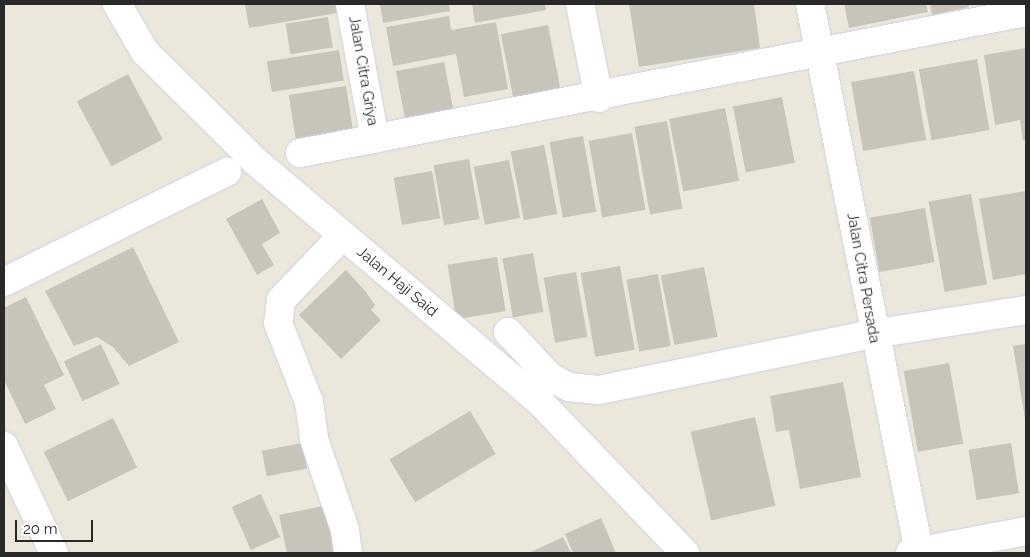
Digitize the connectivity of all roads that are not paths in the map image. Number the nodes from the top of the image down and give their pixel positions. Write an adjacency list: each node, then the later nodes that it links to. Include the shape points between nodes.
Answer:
1 (116, 4): 11 (street, Jalan Haji Said, via 145,52 255,161)
2 (350, 4): 8 (street, Jalan Citra Griya)
3 (580, 4): 7 (street)
4 (810, 4): 6 (street, Jalan Citra Persada)
5 (1026, 12): 6 (street)
6 (819, 51): 7 (street); 15 (street, Jalan Citra Persada, via 848,184)
7 (599, 98): 8 (street)
8 (375, 139): 9 (street)
9 (300, 153)
10 (227, 172): 12 (street)
11 (342, 236): 20 (street, via 281,300 278,323 309,402 314,439 344,530); 21 (street, Jalan Haji Said, via 541,403)
12 (4, 282)
13 (1026, 310): 15 (street)
14 (508, 332): 15 (street, via 550,377 585,391)
15 (873, 334): 18 (street, Jalan Citra Persada)
16 (7, 461): 19 (street)
17 (1026, 531): 18 (street)
18 (914, 552)
19 (54, 553)
20 (348, 553)
21 (685, 553)

